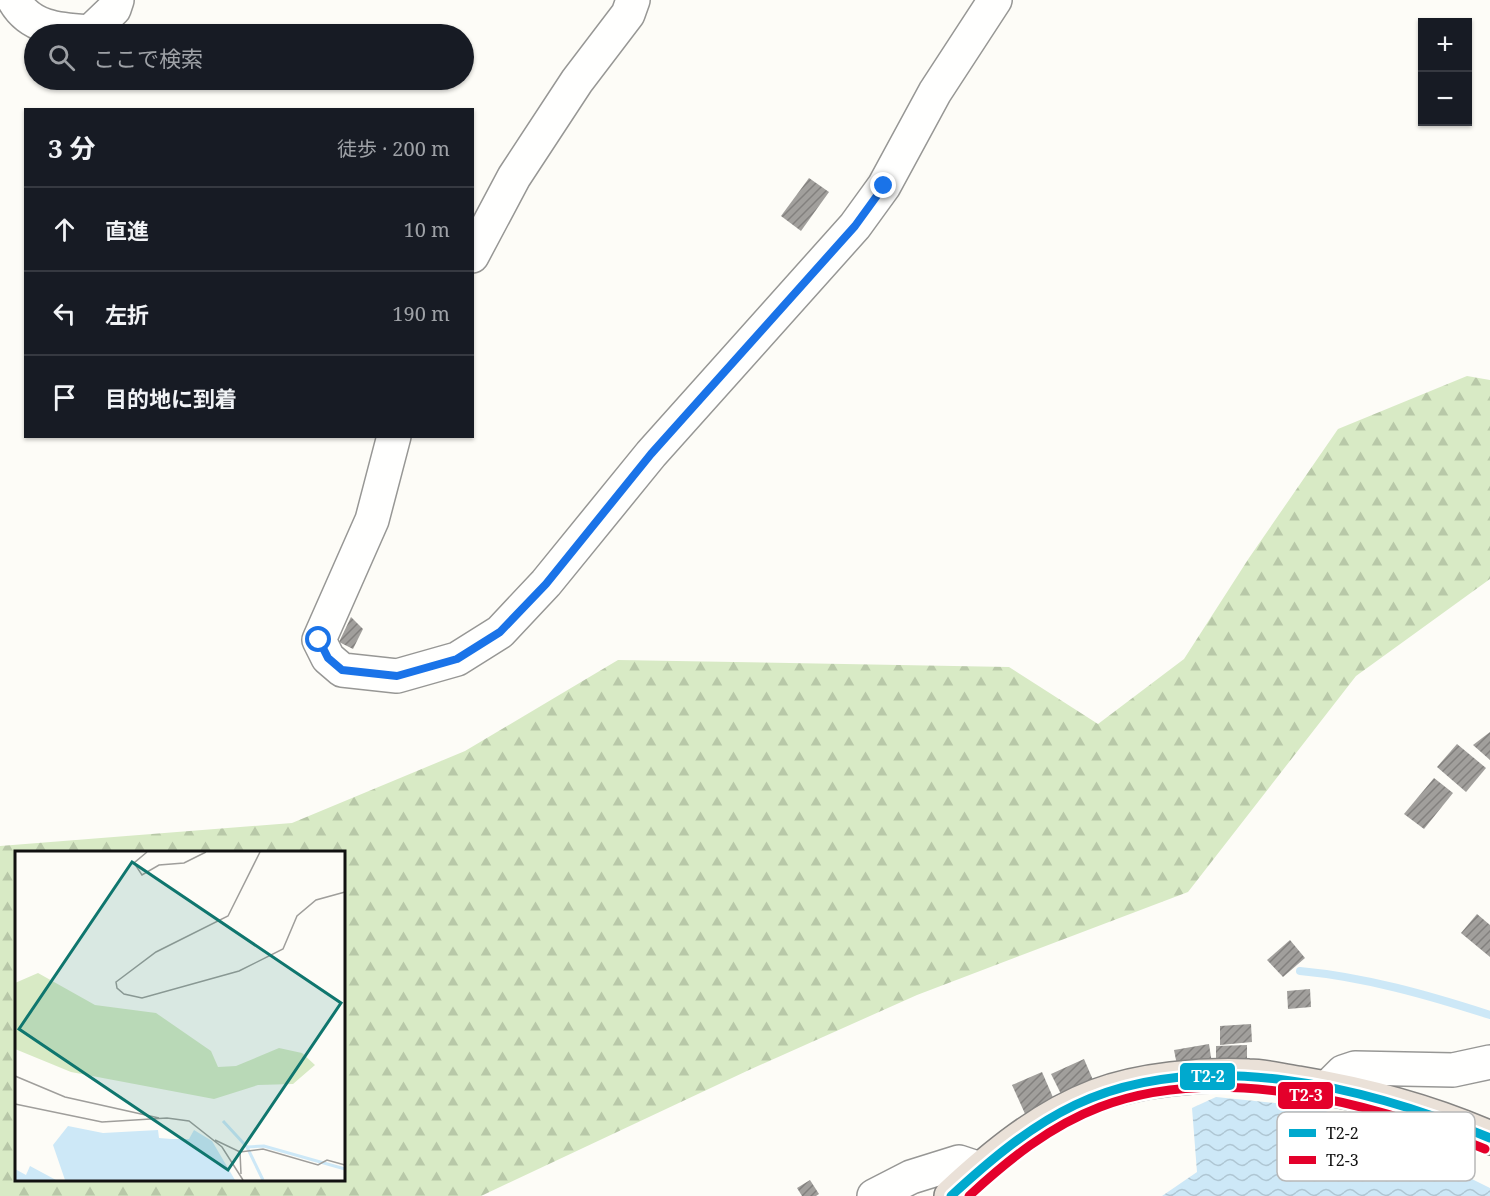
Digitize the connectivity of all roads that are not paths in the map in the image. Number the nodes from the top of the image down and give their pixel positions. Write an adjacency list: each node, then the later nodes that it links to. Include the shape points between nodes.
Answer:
1 (14, 0): 5 (street, via 24,15)
2 (117, 0): 6 (street, via 114,9)
3 (633, 0): 7 (street, via 628,15 577,81 514,177)
4 (995, 0): 8 (street, via 934,92 884,186 855,226 651,454 546,584 500,632 457,659 397,676 342,670 328,658 319,640 372,520)
5 (43, 24)
6 (98, 24)
7 (474, 252)
8 (393, 438)
9 (1490, 1064): 10 (street, via 1453,1070 1355,1068 1343,1072)
10 (1327, 1088): 11 (highway); 14 (highway, via 1250,1076 1140,1083 1060,1113)
11 (1419, 1112)
12 (1475, 1131): 13 (highway)
13 (1490, 1138)
14 (980, 1169): 15 (street, via 959,1162 911,1177); 16 (highway)
15 (874, 1196)
16 (951, 1196)

